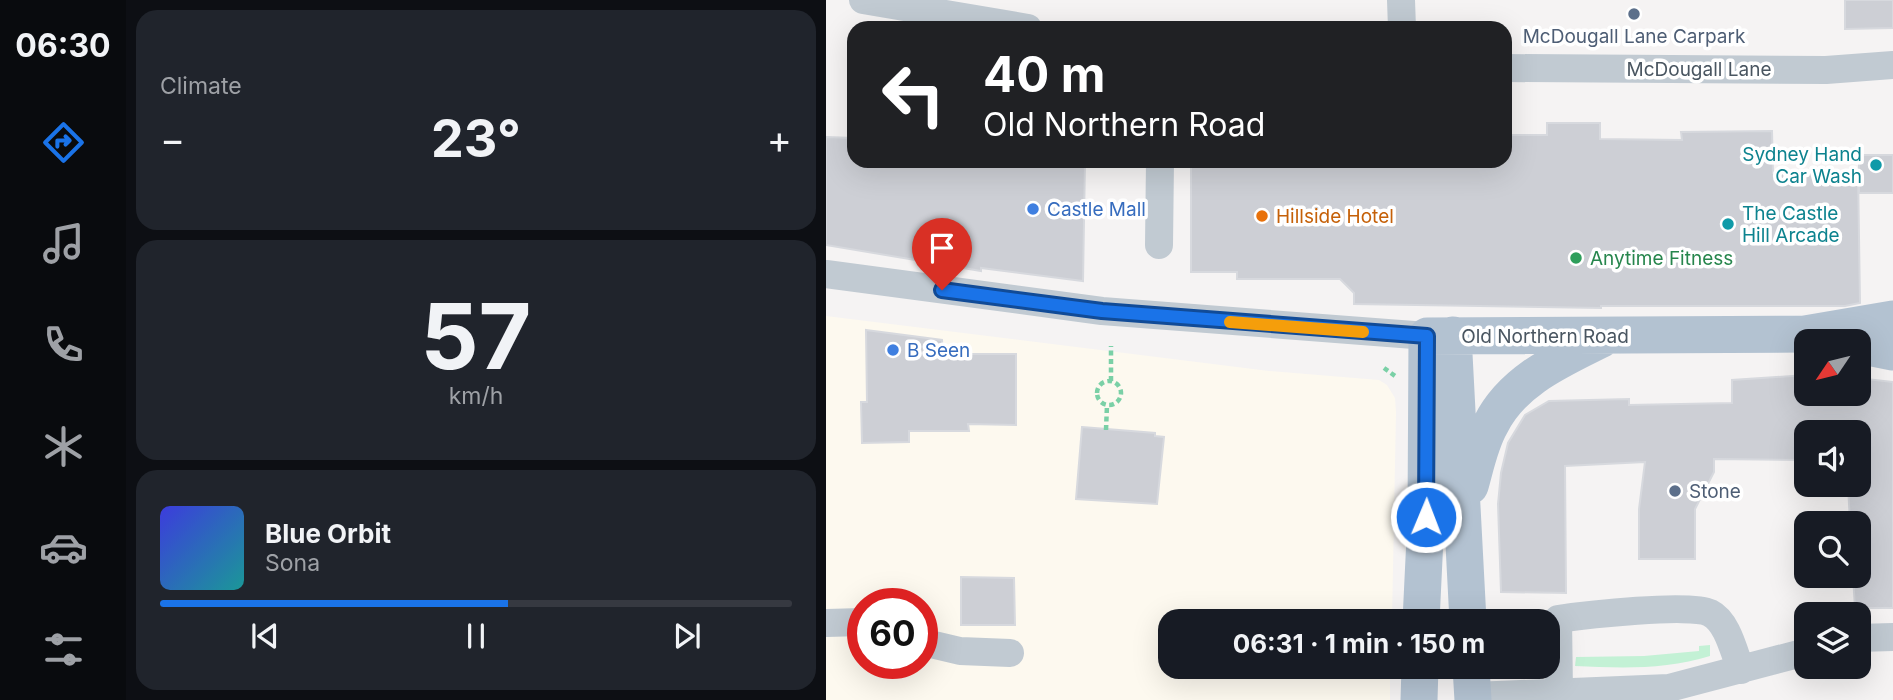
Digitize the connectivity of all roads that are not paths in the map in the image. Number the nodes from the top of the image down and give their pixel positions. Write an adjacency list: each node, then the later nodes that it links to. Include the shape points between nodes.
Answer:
1 (863, 0): 3 (street)
2 (1401, 0): 4 (street)
3 (988, 21)
4 (1402, 21)
5 (1893, 65): 6 (street, McDougall Lane, via 1826,70)
6 (1512, 68)
7 (1160, 168): 8 (street)
8 (1159, 245)
9 (826, 274): 13 (street, Old Northern Road, via 1102,311)
10 (1893, 319): 11 (main road, Old Northern Road)
11 (1834, 329)
12 (1794, 334): 14 (main road, Old Northern Road)
13 (1440, 336): 14 (main road, Old Northern Road); 17 (main road); 18 (main road)
14 (1608, 336): 17 (main road, via 1535,376 1506,400 1482,444)
15 (1871, 348): 16 (main road)
16 (1893, 352)
17 (1462, 514): 19 (main road)
18 (1422, 609)
19 (1467, 609)
20 (847, 622): 21 (street)
21 (826, 623)
22 (1893, 637): 23 (street)
23 (1871, 638)
24 (938, 646): 25 (street, via 960,652)
25 (1010, 653)
26 (1794, 655): 27 (street)
27 (1741, 670): 30 (street, via 1669,688); 30 (street, via 1725,629 1712,613 1693,609 1599,614 1558,619)
28 (1420, 679): 31 (main road)
29 (1472, 688): 30 (street)
30 (1559, 692)
31 (1419, 700)

